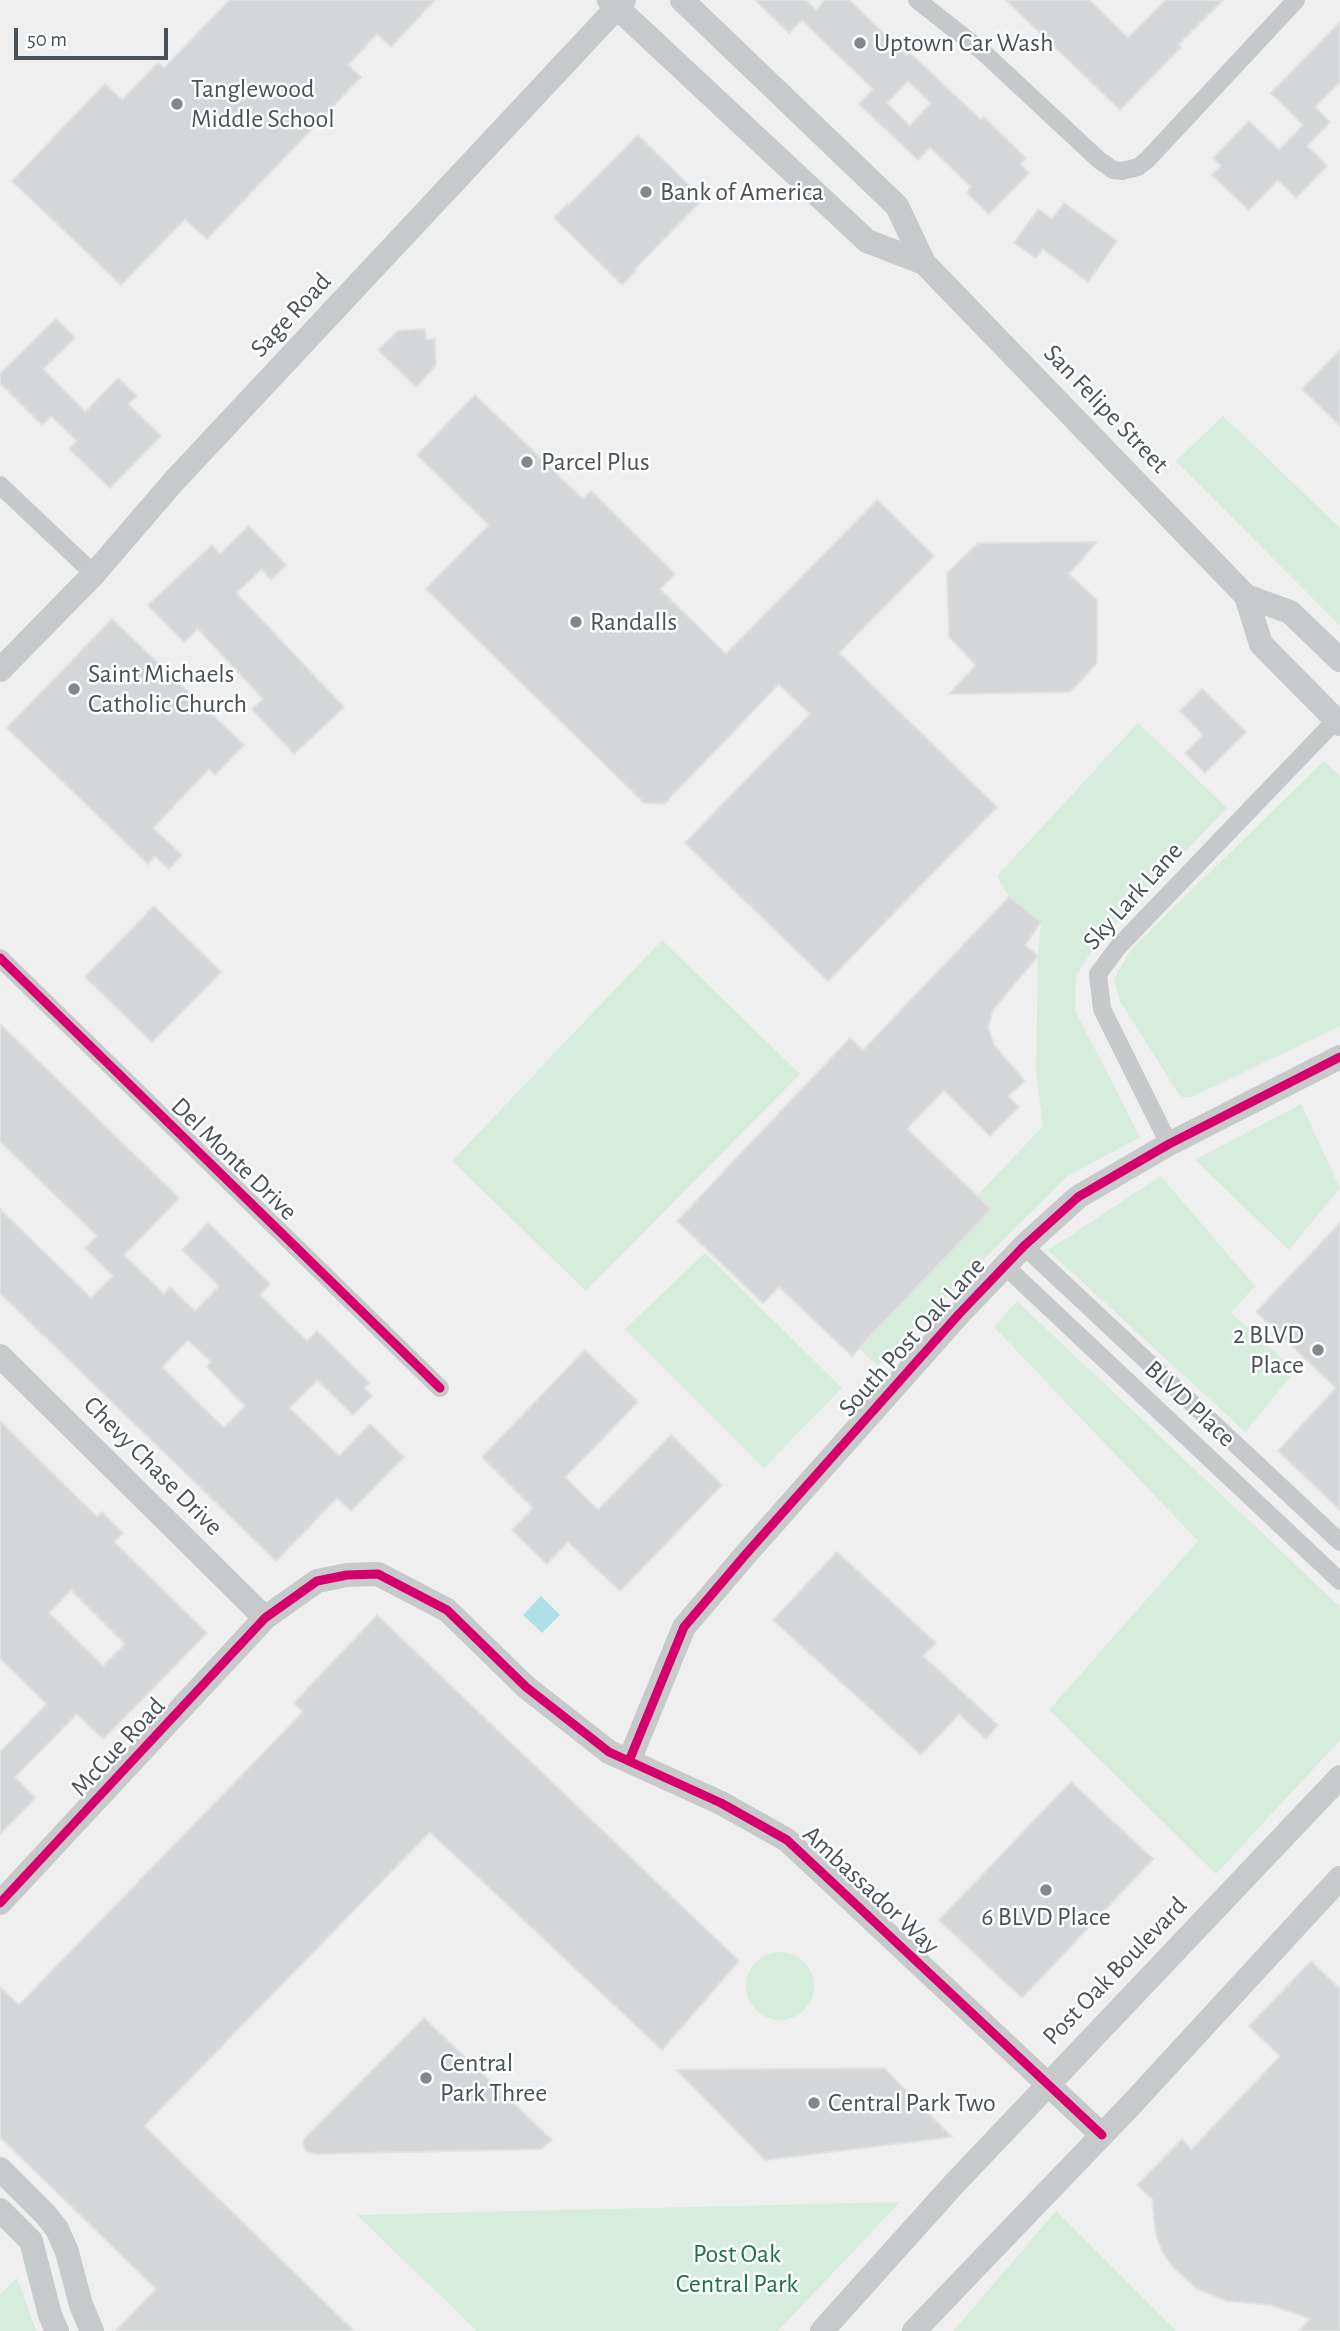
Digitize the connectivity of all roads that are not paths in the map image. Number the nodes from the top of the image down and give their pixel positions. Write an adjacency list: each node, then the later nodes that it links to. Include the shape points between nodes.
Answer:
1 (682, 0): 5 (main road, San Felipe Street, via 897,206)
2 (918, 0): 3 (street, via 982,51 1099,160 1122,171 1147,160)
3 (1296, 0)
4 (617, 2): 5 (main road, San Felipe Street, via 867,242); 7 (main road, Sage Road, via 174,481)
5 (924, 263): 8 (main road, San Felipe Street)
6 (0, 485): 7 (street)
7 (94, 574): 10 (main road, Sage Road)
8 (1245, 596): 9 (main road, San Felipe Street, via 1290,612); 11 (main road, San Felipe Street, via 1261,643)
9 (1340, 660)
10 (0, 670)
11 (1338, 722): 14 (street, Sky Lark Lane, via 1118,947 1098,974 1102,1009)
12 (0, 958): 18 (street, Del Monte Drive)
13 (1340, 1057): 14 (main road, South Post Oak Lane)
14 (1169, 1144): 15 (main road, South Post Oak Lane, via 1078,1197)
15 (1024, 1246): 16 (main road, South Post Oak Lane); 19 (street, BLVD Place)
16 (1005, 1266): 20 (street, BLVD Place); 22 (main road, South Post Oak Lane, via 684,1627)
17 (0, 1356): 21 (main road, Chevy Chase Drive)
18 (440, 1388)
19 (1340, 1542)
20 (1340, 1581)
21 (265, 1619): 22 (main road, Ambassador Way, via 317,1581 378,1574 447,1610 526,1687 609,1752); 25 (main road, McCue Road)
22 (629, 1761): 26 (main road, Ambassador Way, via 722,1803 787,1840)
23 (1340, 1777): 26 (main road, Post Oak Boulevard)
24 (1340, 1878): 27 (main road)
25 (0, 1903)
26 (1048, 2084): 27 (main road, Ambassador Way); 32 (main road, Post Oak Boulevard)
27 (1102, 2135): 33 (main road)
28 (0, 2169): 31 (main road, via 57,2229)
29 (0, 2210): 30 (main road, via 31,2241)
30 (57, 2331)
31 (92, 2331)
32 (822, 2331)
33 (914, 2331)

